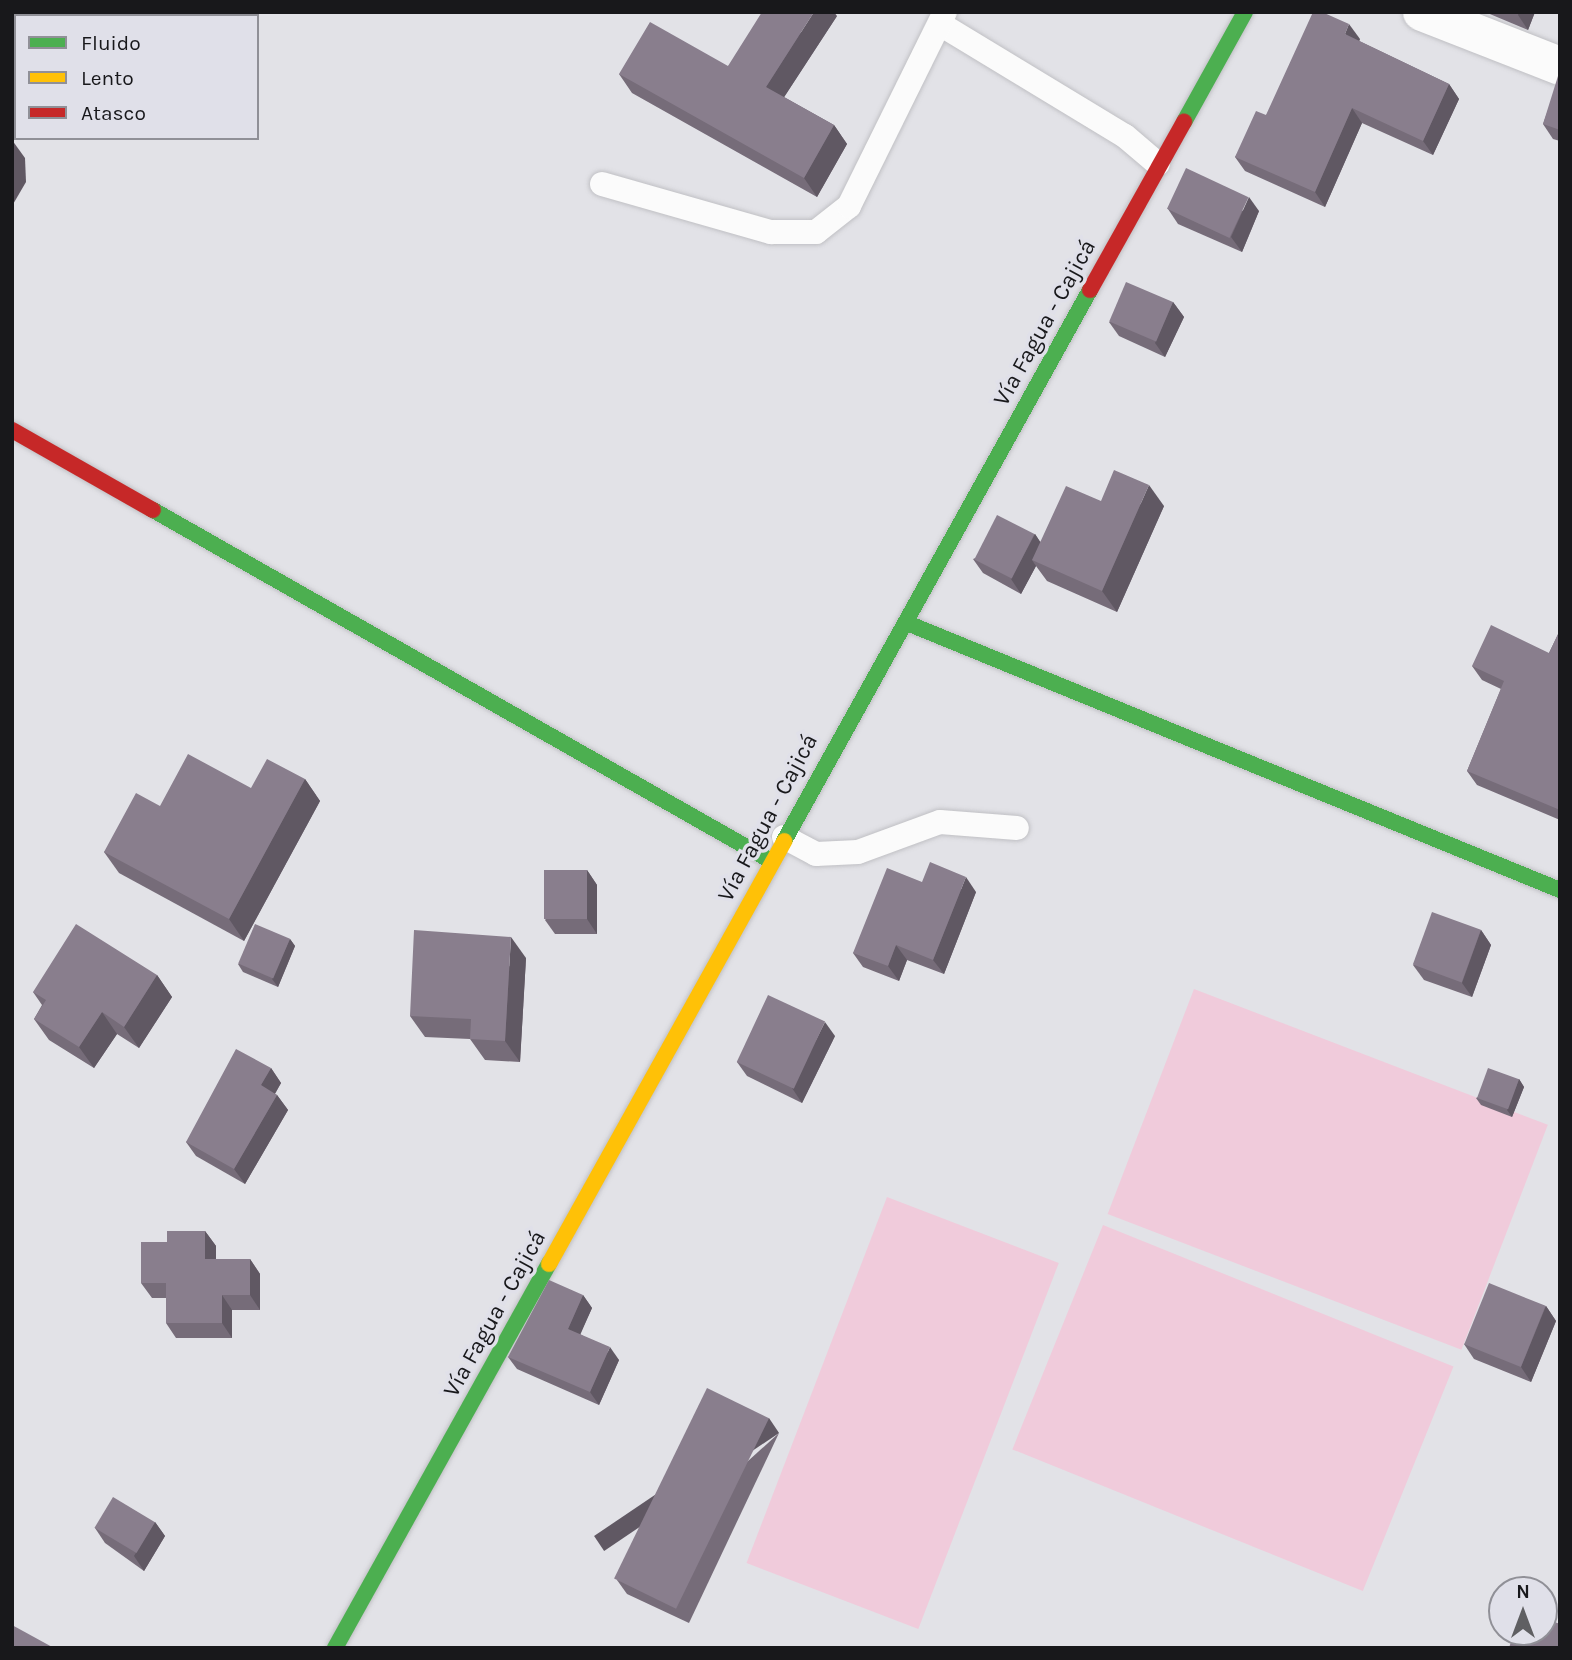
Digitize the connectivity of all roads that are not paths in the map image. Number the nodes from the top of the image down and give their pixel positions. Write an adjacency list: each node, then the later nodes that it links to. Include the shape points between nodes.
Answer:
1 (1245, 12): 5 (street, Vía Fagua - Cajicá)
2 (1422, 12): 4 (street)
3 (942, 18): 5 (lane, via 1125,136); 6 (lane, via 849,206 816,232 771,232)
4 (1560, 66)
5 (1158, 164): 8 (street, Vía Fagua - Cajicá)
6 (602, 184)
7 (12, 430): 11 (street)
8 (907, 623): 10 (street, Vía Fagua - Cajicá); 12 (street)
9 (1017, 828): 10 (lane, via 940,822 858,852 826,854)
10 (784, 837): 11 (street, Vía Fagua - Cajicá)
11 (771, 861): 13 (street, Vía Fagua - Cajicá)
12 (1560, 890)
13 (335, 1648)

